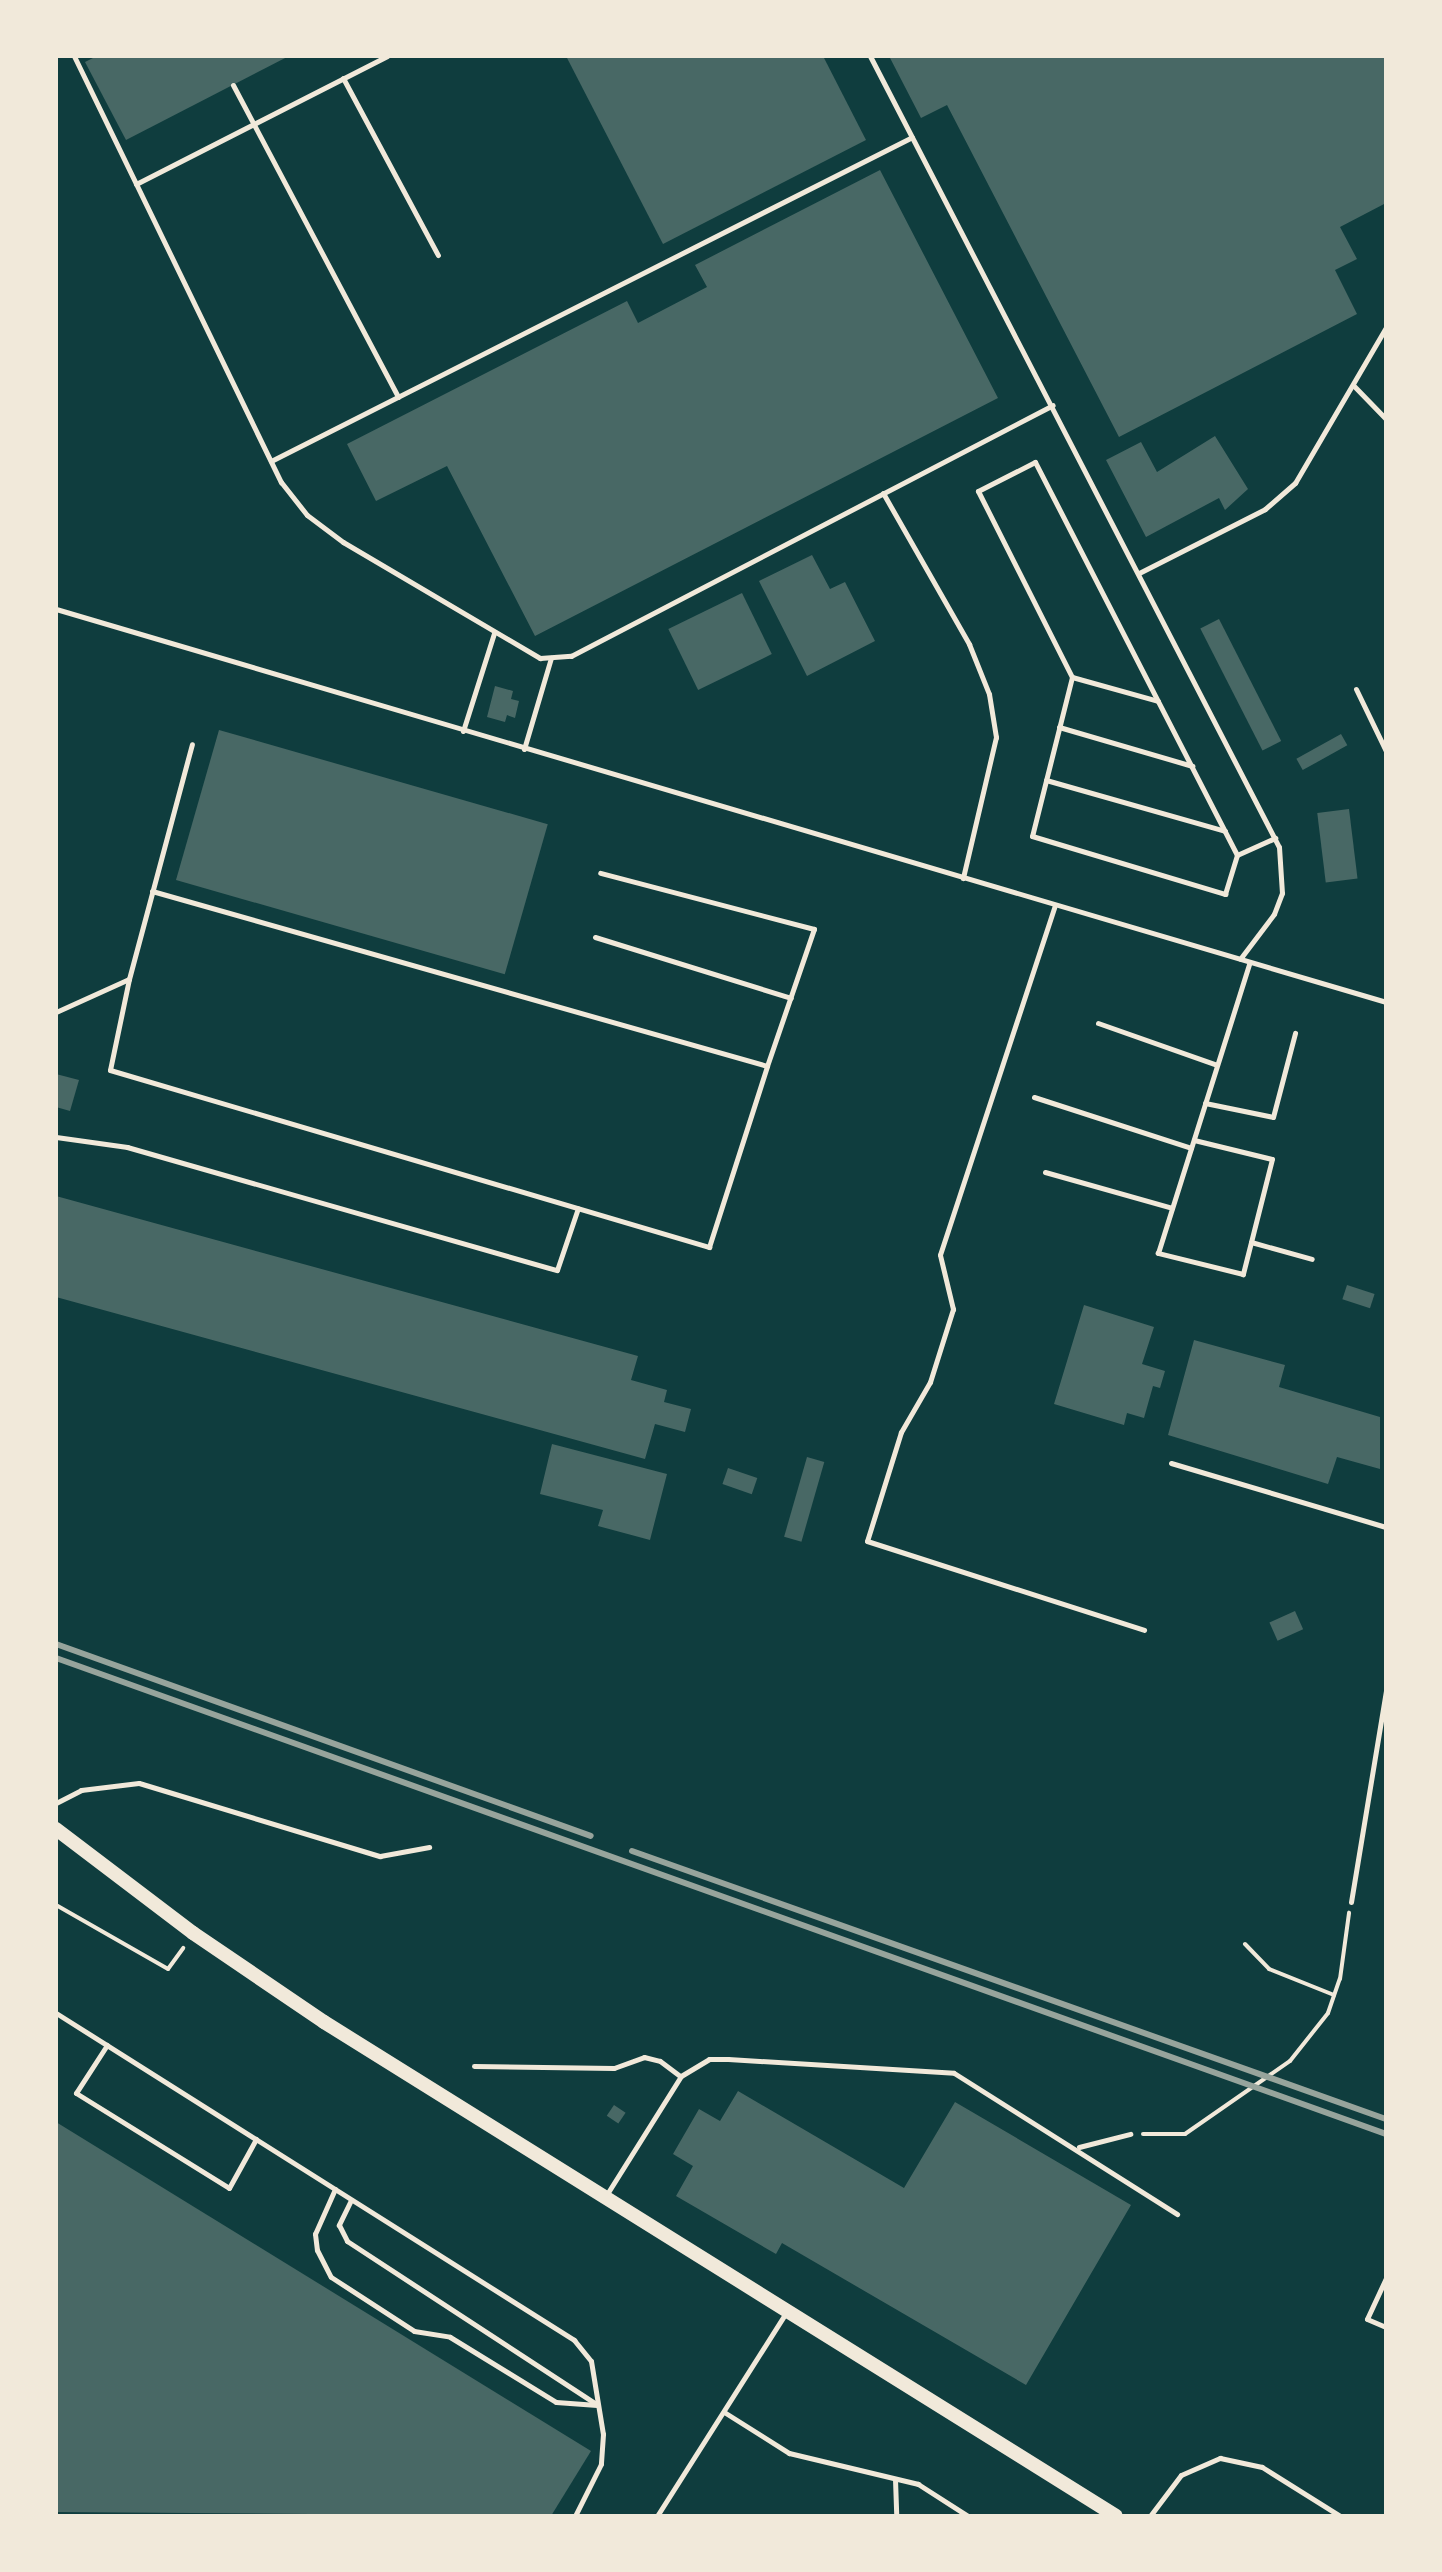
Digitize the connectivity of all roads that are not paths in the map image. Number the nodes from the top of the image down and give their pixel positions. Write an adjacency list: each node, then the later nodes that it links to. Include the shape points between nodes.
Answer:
1 (74, 56): 8 (lane)
2 (387, 56): 4 (lane)
3 (870, 56): 7 (lane)
4 (343, 78): 6 (lane); 9 (lane)
5 (233, 85): 6 (lane)
6 (253, 124): 8 (lane); 12 (lane)
7 (912, 137): 12 (lane); 13 (lane)
8 (136, 184): 15 (lane)
9 (438, 255)
10 (1386, 327): 11 (lane)
11 (1354, 386): 14 (lane); 17 (lane, via 1295,483 1265,509)
12 (398, 397): 15 (lane)
13 (1053, 405): 16 (lane); 17 (lane)
14 (1386, 419)
15 (271, 461): 19 (lane, via 307,515)
16 (883, 493): 20 (lane, via 571,656); 35 (lane, via 969,644 989,694 996,737)
17 (1139, 573): 32 (lane)
18 (56, 609): 25 (lane)
19 (494, 633): 20 (lane, via 525,652); 25 (lane)
20 (551, 658): 27 (lane)
21 (1072, 677): 23 (lane); 23 (lane, via 978,491 1035,462); 24 (lane)
22 (1356, 689): 28 (lane)
23 (1158, 701): 29 (lane)
24 (1059, 727): 29 (lane); 30 (lane)
25 (463, 731): 27 (lane)
26 (192, 744): 36 (lane)
27 (524, 749): 35 (lane)
28 (1386, 751)
29 (1192, 766): 31 (lane)
30 (1046, 780): 31 (lane); 33 (lane, via 1032,836 1225,894)
31 (1225, 831): 33 (lane)
32 (1275, 838): 33 (lane); 39 (lane, via 1284,870 1282,893 1274,914)
33 (1237, 855)
34 (600, 873): 42 (lane, via 814,929)
35 (963, 878): 37 (lane)
36 (152, 891): 41 (lane); 48 (lane)
37 (1055, 905): 39 (lane); 61 (lane, via 940,1255 953,1309 930,1382 901,1432 867,1541)
38 (595, 937): 42 (lane)
39 (1240, 959): 40 (lane)
40 (1250, 962): 43 (lane); 47 (lane)
41 (129, 979): 44 (lane); 55 (lane, via 110,1070)
42 (791, 998): 48 (lane)
43 (1386, 1002)
44 (56, 1012)
45 (1098, 1023): 47 (lane)
46 (1295, 1033): 50 (lane, via 1273,1117)
47 (1217, 1065): 50 (lane)
48 (767, 1066): 55 (lane, via 709,1247)
49 (1034, 1097): 53 (lane)
50 (1205, 1103): 52 (lane)
51 (56, 1137): 55 (lane, via 127,1147 557,1270)
52 (1194, 1140): 53 (lane); 57 (lane, via 1272,1159)
53 (1191, 1148): 56 (lane)
54 (1045, 1172): 56 (lane)
55 (578, 1208)
56 (1172, 1208): 57 (lane, via 1158,1253 1243,1274)
57 (1251, 1242): 58 (lane)
58 (1312, 1259)
59 (1171, 1463): 60 (lane)
60 (1386, 1527)
61 (1144, 1630)
62 (1386, 1690): 66 (lane)
63 (56, 1803): 65 (lane, via 81,1790 139,1783 380,1856)
64 (56, 1829): 75 (main road, via 193,1933 324,2022)
65 (429, 1847)
66 (1351, 1902)
67 (56, 2013): 68 (lane)
68 (107, 2045): 72 (lane); 72 (lane, via 76,2093 229,2188)
69 (474, 2066): 70 (lane, via 614,2068 644,2057)
70 (681, 2076): 73 (lane, via 709,2059 954,2073); 75 (lane)
71 (1130, 2134): 73 (lane)
72 (256, 2139): 74 (lane)
73 (1078, 2147): 77 (lane)
74 (335, 2189): 76 (lane); 81 (lane, via 315,2234 331,2277 414,2331 450,2337 556,2402)
75 (607, 2195): 79 (main road)
76 (351, 2200): 81 (lane, via 574,2340 591,2361); 81 (lane, via 339,2225 347,2241)
77 (1177, 2214)
78 (1386, 2278): 80 (lane, via 1367,2319)
79 (788, 2310): 82 (lane); 88 (main road)
80 (1386, 2327)
81 (597, 2405): 84 (lane, via 603,2434 601,2464)
82 (724, 2412): 83 (lane, via 789,2453); 85 (lane)
83 (895, 2479): 86 (lane); 87 (lane, via 918,2484)
84 (575, 2516)
85 (657, 2516)
86 (896, 2516)
87 (968, 2516)
88 (1116, 2516)
89 (1150, 2516): 90 (lane, via 1181,2475 1220,2458 1262,2467)
90 (1340, 2516)

